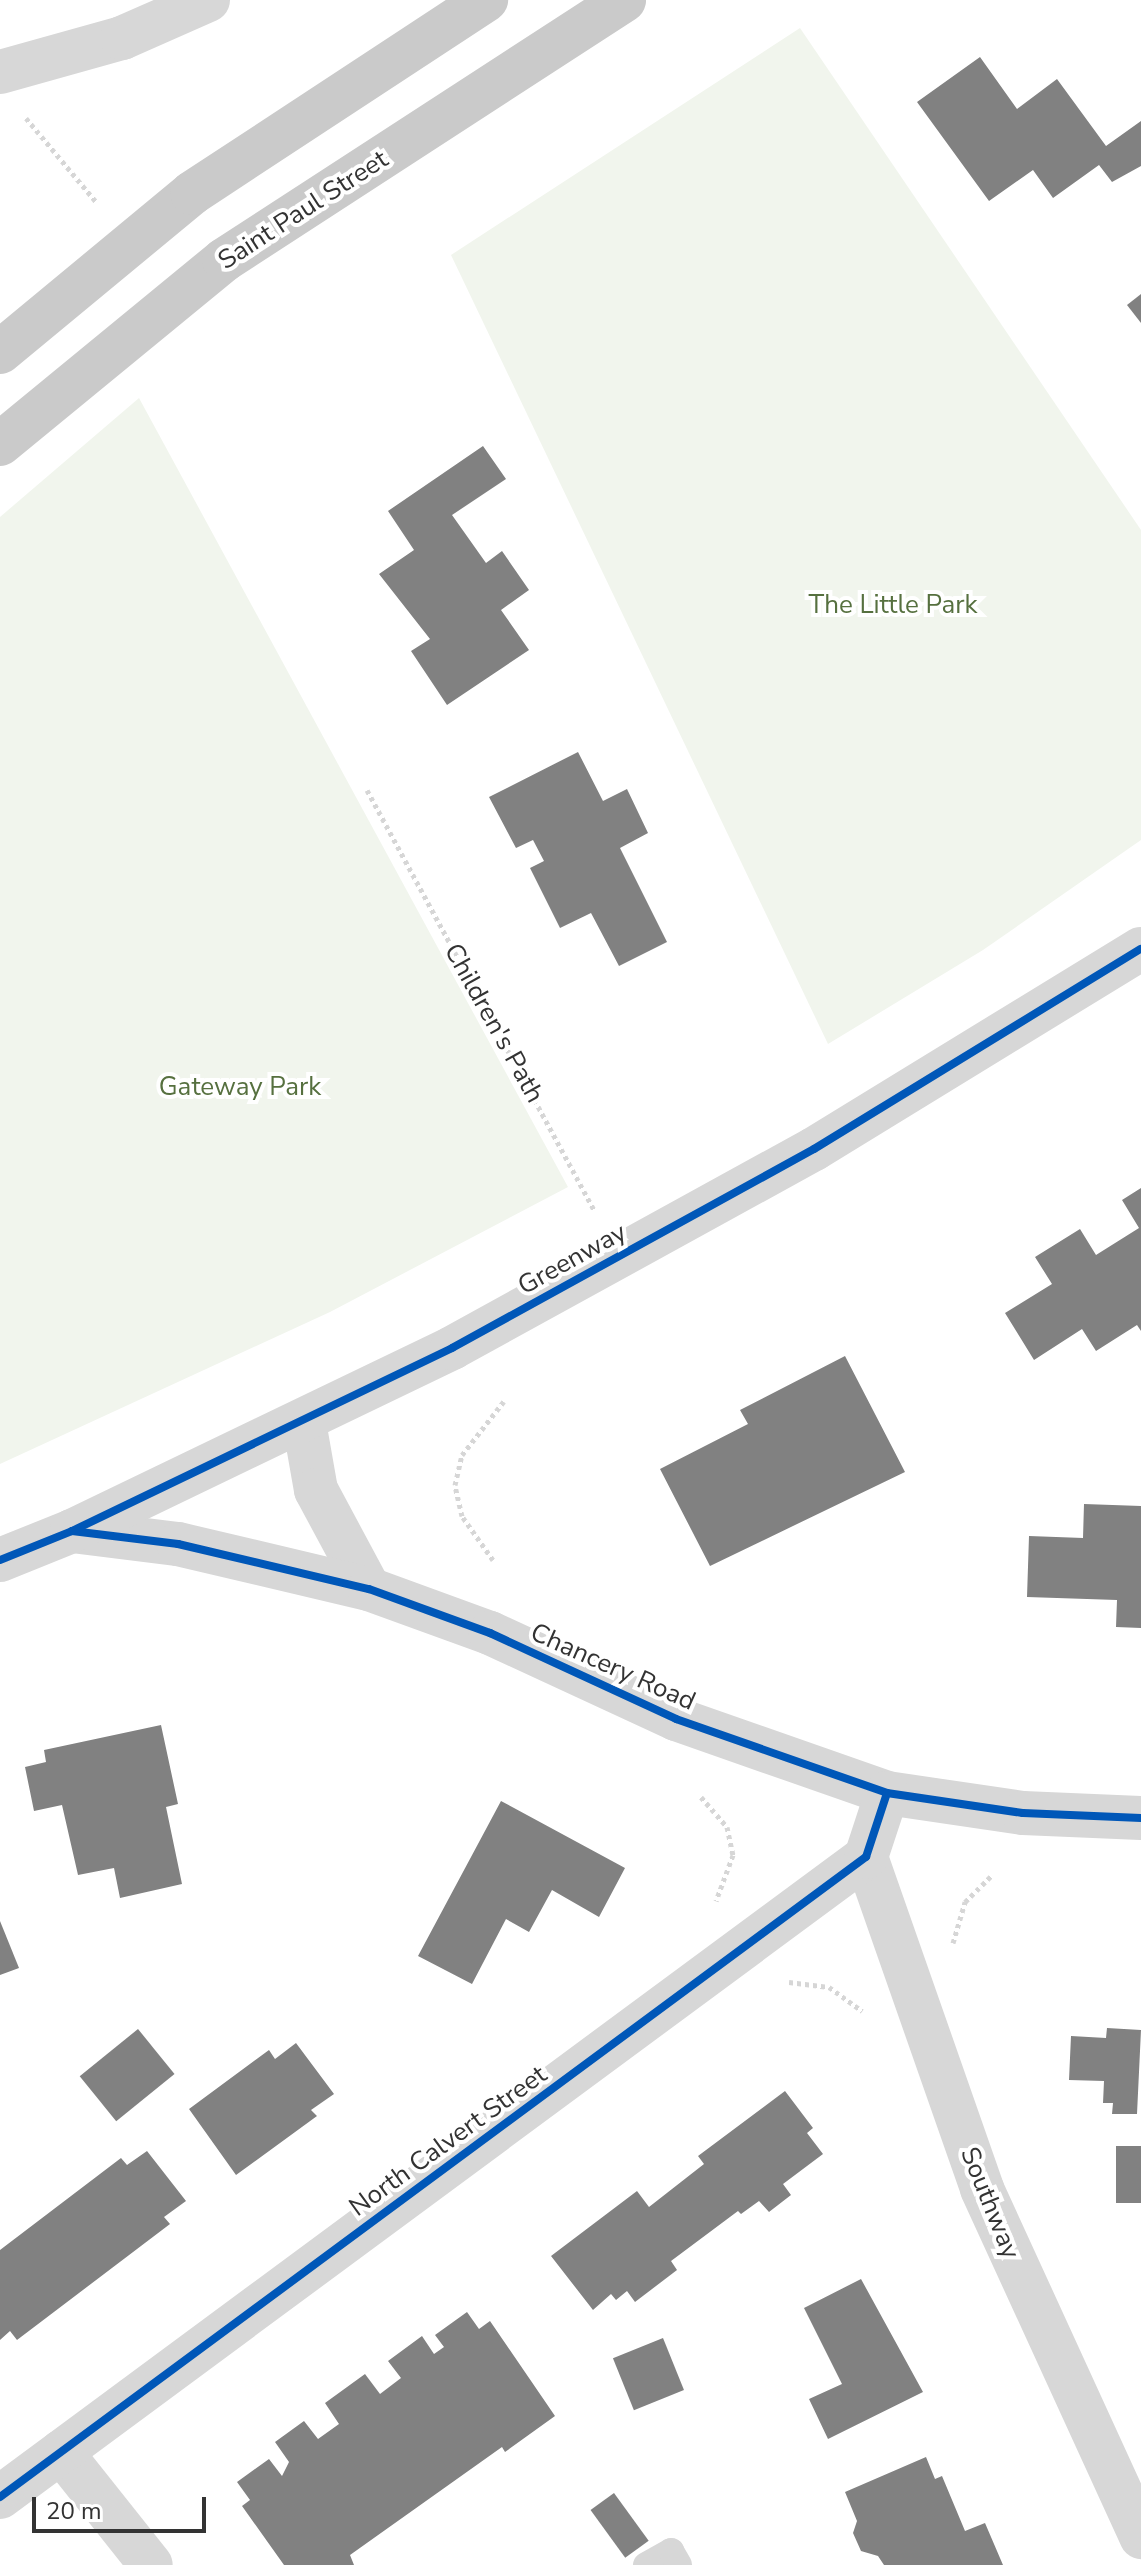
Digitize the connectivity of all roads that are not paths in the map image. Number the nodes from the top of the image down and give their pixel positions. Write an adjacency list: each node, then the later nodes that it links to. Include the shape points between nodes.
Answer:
1 (208, 0): 4 (street, via 122,38)
2 (486, 0): 5 (main road, via 192,193)
3 (624, 0): 6 (main road, Saint Paul Street, via 224,260)
4 (0, 72)
5 (0, 352)
6 (0, 444)
7 (1141, 949): 8 (street, Greenway, via 814,1149)
8 (304, 1422): 9 (street, Greenway); 11 (street, via 316,1490)
9 (72, 1531): 10 (street, Greenway); 11 (street, Chancery Road, via 178,1544)
10 (0, 1560)
11 (369, 1589): 12 (street, Chancery Road, via 490,1633 676,1719)
12 (887, 1793): 13 (street, Chancery Road, via 1023,1813); 14 (street)
13 (1141, 1818)
14 (866, 1857): 15 (street, North Calvert Street); 17 (street, Southway, via 982,2189)
15 (61, 2452): 16 (street, North Calvert Street); 18 (street)
16 (0, 2497)
17 (1141, 2537)
18 (151, 2565)
19 (646, 2565): 20 (lane, via 671,2551)
20 (679, 2565)

